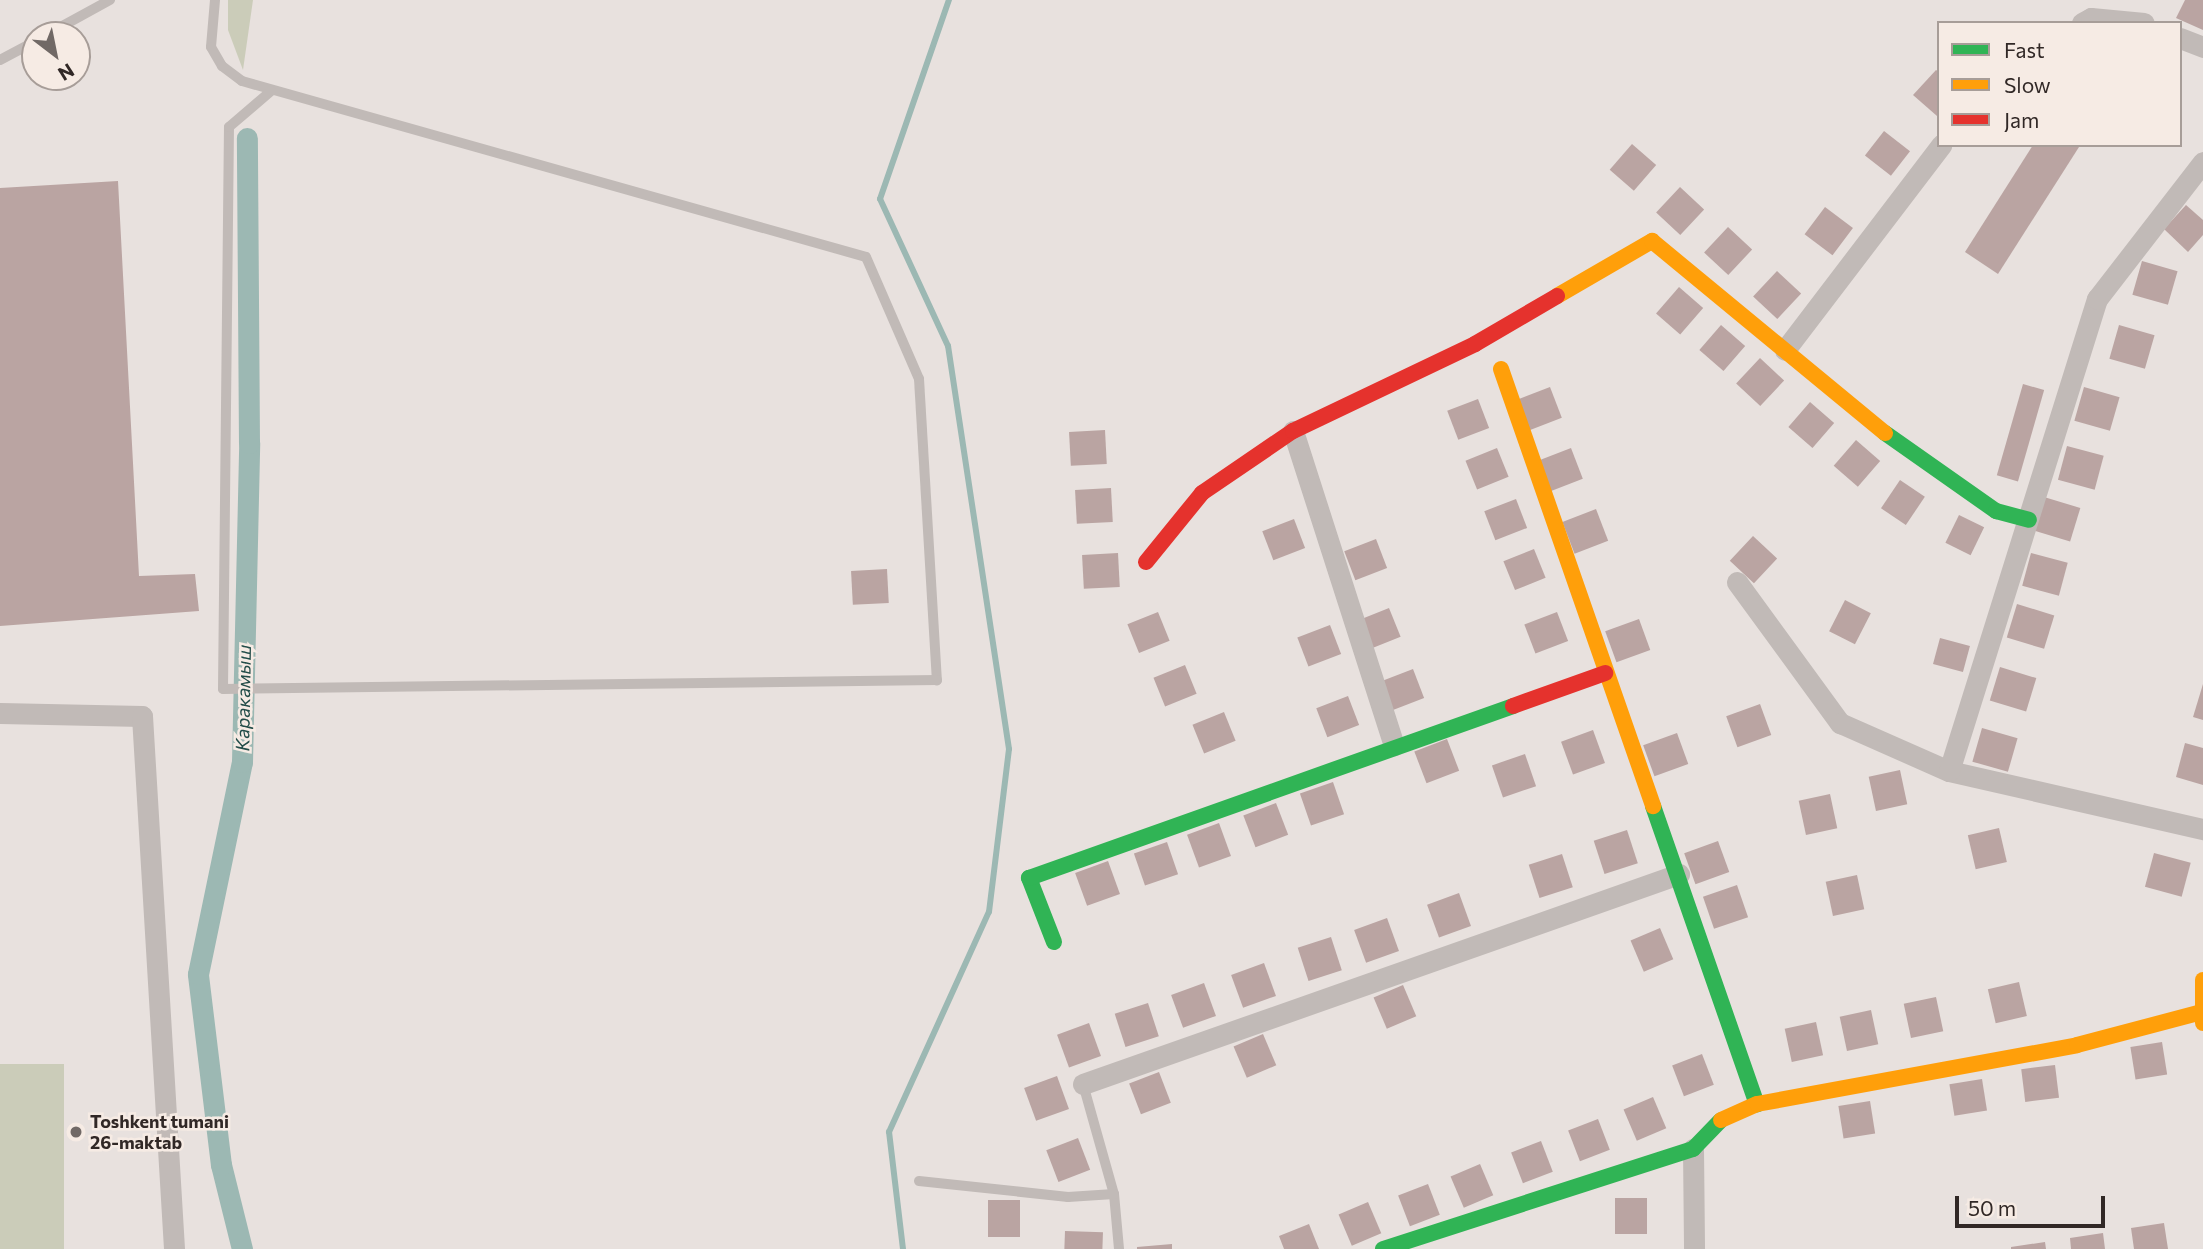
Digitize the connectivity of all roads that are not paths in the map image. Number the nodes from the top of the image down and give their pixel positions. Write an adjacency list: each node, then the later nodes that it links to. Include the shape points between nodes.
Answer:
1 (110, 0): 3 (lane)
2 (215, 0): 10 (lane, via 211,47 222,66)
3 (72, 21)
4 (2086, 21): 5 (street)
5 (2123, 21)
6 (2182, 39): 7 (street)
7 (2203, 47)
8 (21, 49): 9 (lane)
9 (0, 60)
10 (271, 92): 10 (lane, via 866,257 919,379 937,680 223,689 229,127)
11 (1939, 147): 13 (street)
12 (2203, 162): 16 (street, via 2097,299)
13 (1785, 350): 15 (street, via 1652,241 1475,344); 16 (street, via 1920,462 1996,511)
14 (1501, 369): 19 (street)
15 (1293, 431): 17 (street, via 1202,493); 21 (street)
16 (2029, 520): 22 (street)
17 (1146, 562)
18 (1737, 582): 22 (street, via 1840,723)
19 (1605, 673): 21 (street); 24 (street)
20 (0, 713): 34 (street, via 142,716)
21 (1394, 745): 25 (street, via 1029,878)
22 (1949, 771): 23 (street)
23 (2203, 829)
24 (1679, 874): 28 (street); 29 (street)
25 (1054, 942)
26 (2203, 980): 27 (street)
27 (2203, 1018): 29 (street)
28 (1083, 1084): 32 (lane)
29 (1757, 1104): 30 (street, via 1718,1122)
30 (1693, 1149): 33 (street); 37 (street)
31 (919, 1181): 32 (lane, via 1068,1197)
32 (1114, 1194): 35 (lane)
33 (1419, 1243): 36 (street)
34 (174, 1249)
35 (1119, 1249)
36 (1383, 1249)
37 (1694, 1249)

